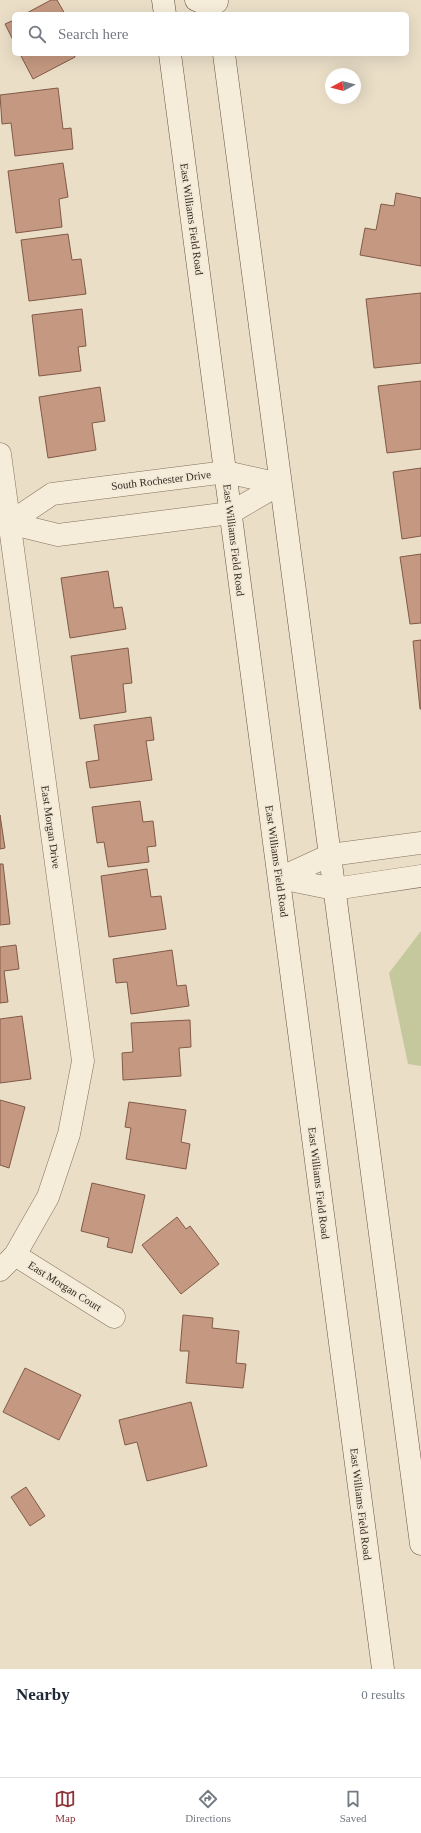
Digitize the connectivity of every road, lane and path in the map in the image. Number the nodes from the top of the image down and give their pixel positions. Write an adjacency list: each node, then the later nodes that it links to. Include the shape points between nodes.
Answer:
1 (163, 0): 4 (main road)
2 (196, 0): 3 (main road)
3 (218, 5)
4 (165, 12)
5 (170, 56): 8 (main road, East Williams Field Road)
6 (224, 56): 9 (main road)
7 (0, 454): 11 (main road, East Morgan Drive)
8 (226, 472): 9 (main road, South Rochester Drive); 10 (main road, East Williams Field Road); 11 (main road, South Rochester Drive, via 52,494)
9 (280, 484): 10 (main road); 13 (main road)
10 (230, 513): 11 (main road, via 58,535); 15 (main road, East Williams Field Road)
11 (9, 523): 17 (main road, East Morgan Drive, via 83,1061 69,1134 48,1197)
12 (421, 843): 13 (main road)
13 (330, 855): 15 (main road); 16 (main road)
14 (421, 876): 16 (main road)
15 (280, 878): 16 (main road); 21 (main road, East Williams Field Road)
16 (334, 889): 20 (main road)
17 (15, 1255): 18 (main road, East Morgan Drive); 19 (main road, East Morgan Court)
18 (0, 1270)
19 (114, 1317)
20 (421, 1544)
21 (383, 1669)

